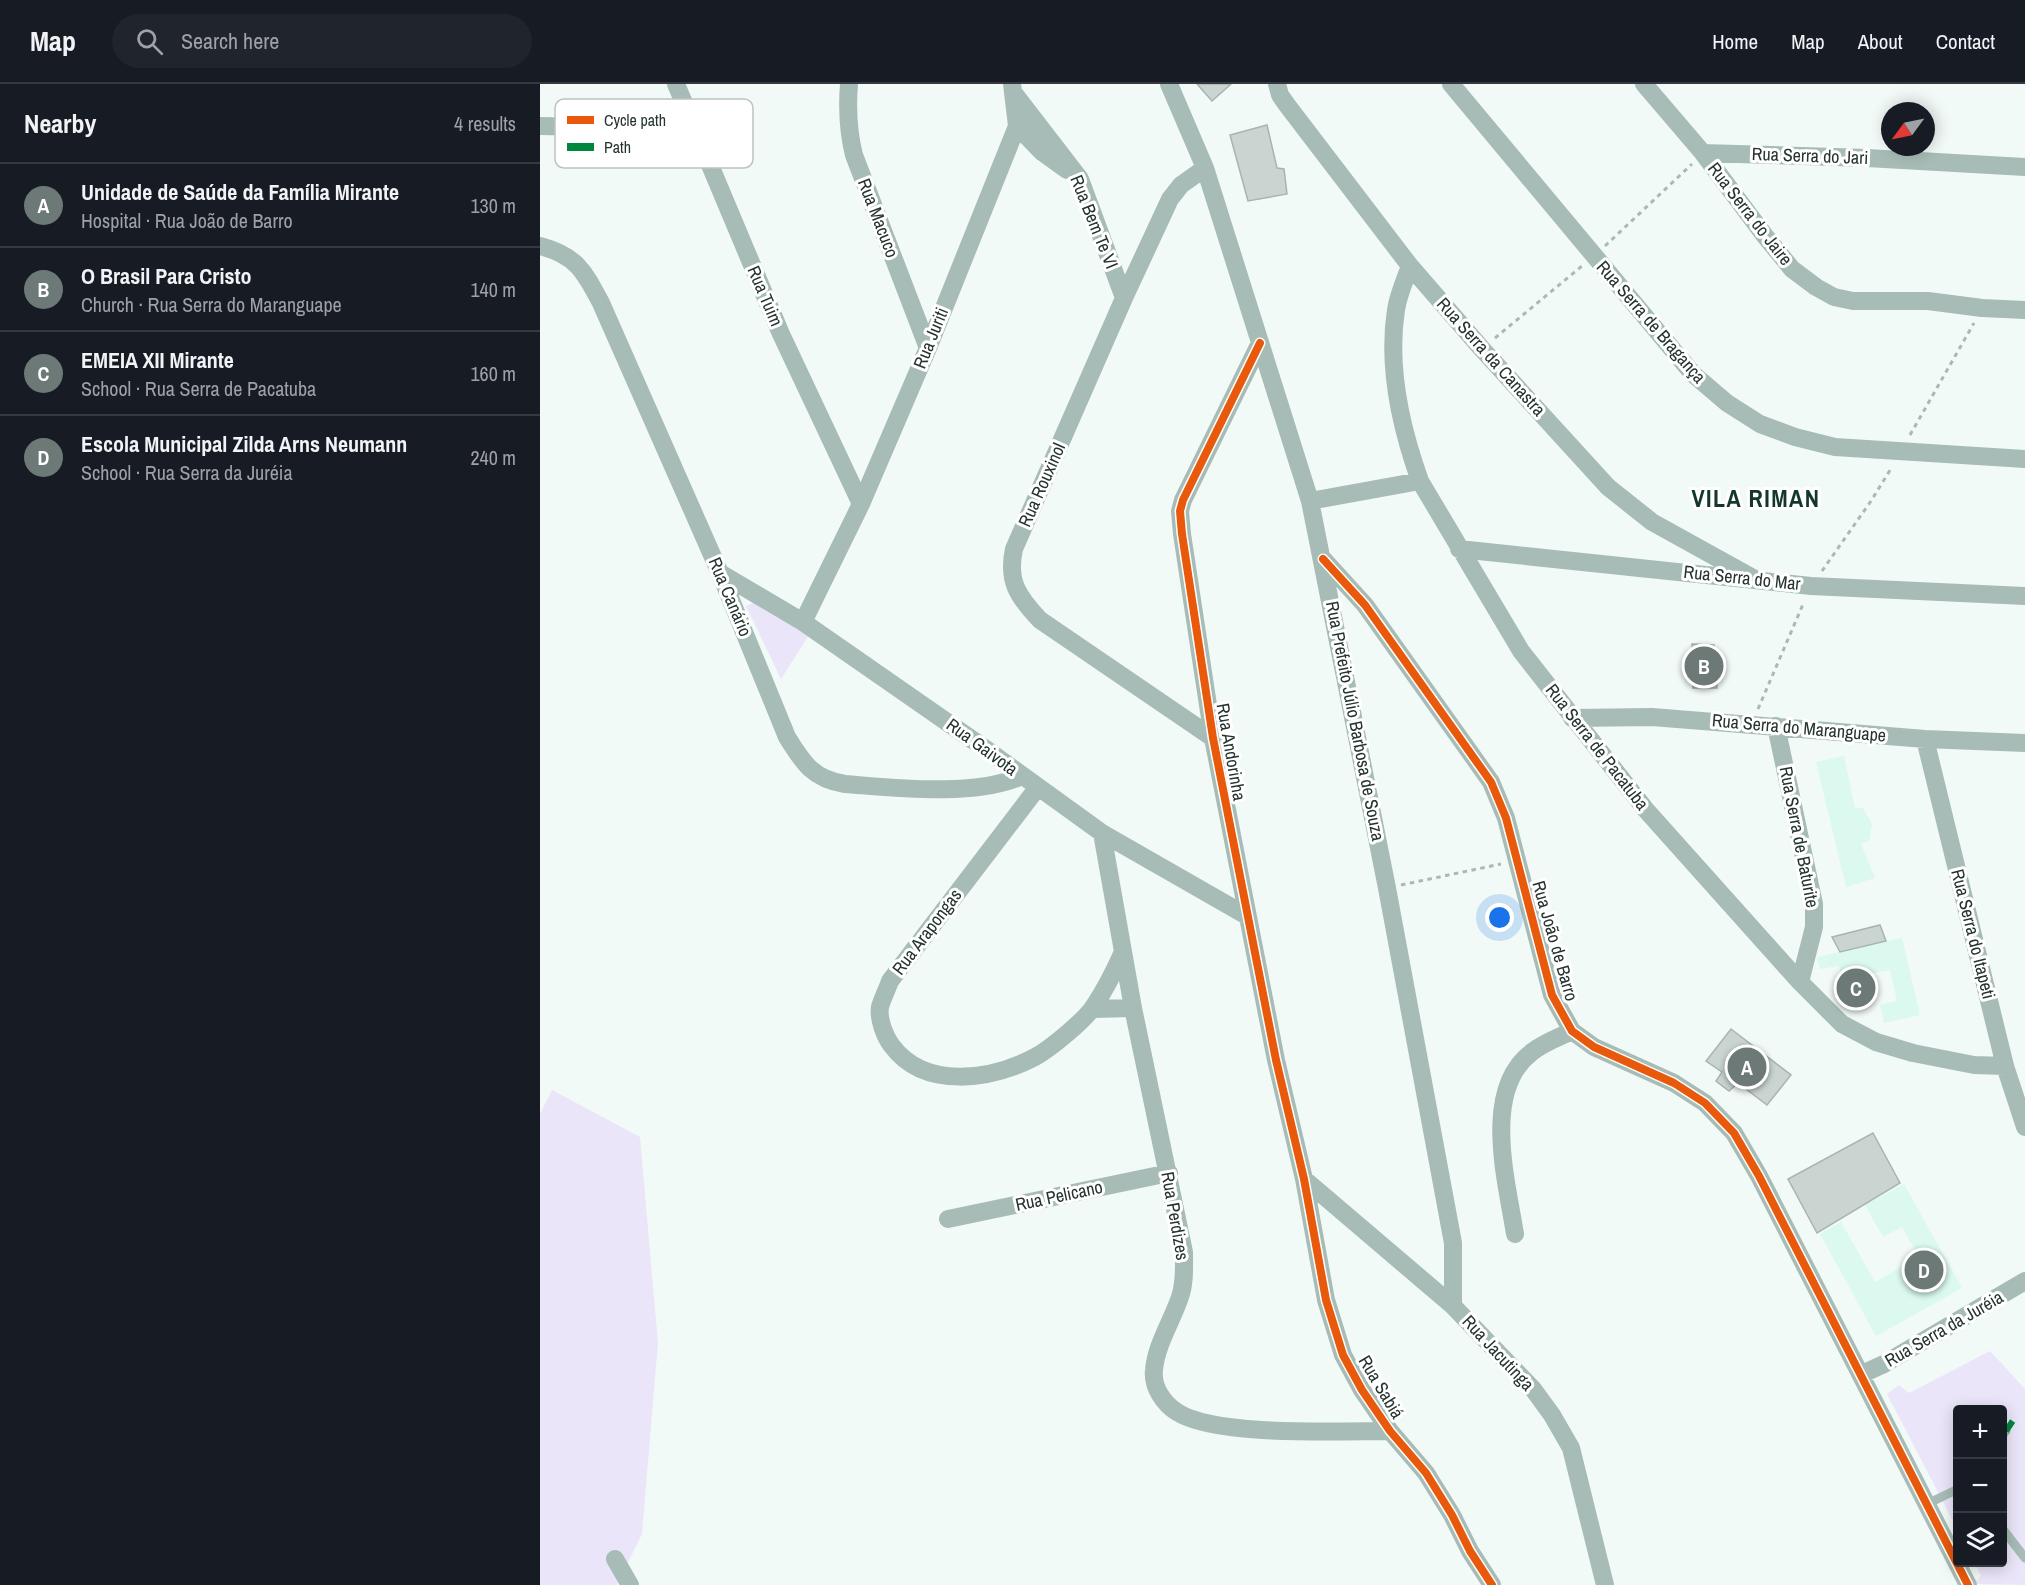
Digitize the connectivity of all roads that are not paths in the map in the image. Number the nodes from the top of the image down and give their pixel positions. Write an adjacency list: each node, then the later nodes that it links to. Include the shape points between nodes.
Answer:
1 (676, 84): 8 (street, Rua Tuim)
2 (849, 84): 22 (street, Rua Macuco, via 848,129 854,155)
3 (1169, 84): 15 (street, Rua Prefeito Júlio Barbosa de Souza)
4 (1277, 84): 18 (street, Rua Serra da Canastra, via 1287,105)
5 (1451, 84): 23 (street, Rua Serra de Bragança, via 1693,374 1727,403 1760,424 1835,447)
6 (1644, 84): 12 (street, Rua Serra do Jaire)
7 (1013, 88): 11 (street); 16 (street, Rua Bem Te VI)
8 (682, 99)
9 (540, 126): 10 (street)
10 (555, 126)
11 (1017, 126): 16 (street, via 1042,152); 22 (street, Rua Juriti)
12 (1703, 153): 13 (street, Rua Serra do Jari); 20 (street, Rua Serra do Jaire, via 1792,269 1833,297)
13 (2025, 167)
14 (711, 168): 26 (street, Rua Tuim, via 781,334)
15 (1205, 168): 19 (street, Rua Rouxinol, via 1181,185 1170,199); 21 (street, Rua Prefeito Júlio Barbosa de Souza)
16 (1080, 179): 19 (street, Rua Bem Te VI)
17 (540, 246): 29 (street, Rua Canário, via 570,257 592,286)
18 (1410, 266): 24 (street, Rua Serra de Pacatuba, via 1396,308 1394,342 1401,412); 30 (street, Rua Serra da Canastra, via 1608,487 1679,538)
19 (1124, 298): 35 (street, Rua Rouxinol, via 1014,549 1012,580 1018,594 1040,620)
20 (2025, 310)
21 (1260, 343): 25 (street, Rua Prefeito Júlio Barbosa de Souza); 35 (street, Rua Andorinha, via 1180,511)
22 (928, 348): 26 (street, Rua Juriti)
23 (2025, 459)
24 (1420, 481): 25 (street); 27 (street, Rua Serra de Pacatuba)
25 (1310, 501): 28 (street, Rua Prefeito Júlio Barbosa de Souza)
26 (861, 504): 32 (street, Rua Juriti)
27 (1459, 549): 30 (street, Rua Serra do Mar); 33 (street, Rua Serra de Pacatuba, via 1521,651)
28 (1323, 559): 46 (street, Rua João de Barro, via 1365,605 1491,782 1506,818 1552,995); 54 (street, Rua Prefeito Júlio Barbosa de Souza, via 1453,1243)
29 (720, 573): 32 (street, Rua Gaivota); 38 (street, Rua Canário, via 787,737 813,772 844,784 954,789 990,787)
30 (1755, 579): 31 (street, Rua Serra do Mar, via 1811,586)
31 (2025, 596)
32 (803, 622): 38 (street, Rua Gaivota)
33 (1572, 718): 34 (street, Rua Serra do Maranguape, via 1652,717); 43 (street, Rua Serra de Pacatuba, via 1646,810)
34 (1776, 726): 36 (street, Rua Serra do Maranguape); 43 (street, Rua Serra de Baturite, via 1814,904 1814,927)
35 (1213, 738): 41 (street, Rua Andorinha)
36 (1925, 739): 37 (street, Rua Serra do Maranguape); 47 (street, Rua Serra do Itapeti)
37 (2025, 743)
38 (1022, 776): 39 (street, Rua Gaivota)
39 (1038, 787): 40 (street, Rua Gaivota); 45 (street, Rua Arapongas, via 890,981 880,1009 885,1038 901,1058 918,1069 942,1075 990,1074 1035,1057)
40 (1102, 833): 41 (street, Rua Gaivota); 42 (street, Rua Perdizes)
41 (1247, 916): 50 (street, Rua Andorinha)
42 (1122, 954): 44 (street, Rua Perdizes); 45 (street, Rua Arapongas)
43 (1800, 982): 47 (street, Rua Serra de Pacatuba, via 1842,1024 1876,1042 1974,1065)
44 (1133, 1008): 45 (street); 49 (street, Rua Perdizes)
45 (1093, 1009)
46 (1572, 1031): 52 (street, via 1532,1052 1517,1067 1506,1090 1503,1159); 55 (street, Rua João de Barro, via 1594,1047 1674,1083 1705,1103 1734,1133)
47 (2005, 1066): 48 (street, Rua Serra do Itapeti)
48 (2025, 1127)
49 (1169, 1173): 51 (street, Rua Pelicano); 56 (street, Rua Perdizes, via 1184,1252 1184,1278 1154,1372 1165,1402 1178,1413 1219,1425)
50 (1304, 1179): 54 (street, Rua Jacutinga); 56 (street, Rua Sabiá, via 1326,1300 1344,1355)
51 (948, 1219)
52 (1515, 1234)
53 (2025, 1281): 55 (street, Rua Serra da Juréia)
54 (1453, 1306): 64 (street, Rua Jacutinga, via 1533,1389 1571,1448)
55 (1862, 1374): 58 (street, Rua João de Barro)
56 (1390, 1431): 63 (street, Rua Sabiá, via 1426,1473)
57 (1953, 1491): 58 (lane)
58 (1927, 1504): 65 (street, Rua João de Barro)
59 (2007, 1535): 60 (lane)
60 (2025, 1558)
61 (615, 1559): 62 (street)
62 (630, 1585)
63 (1491, 1585)
64 (1605, 1585)
65 (1968, 1585)

